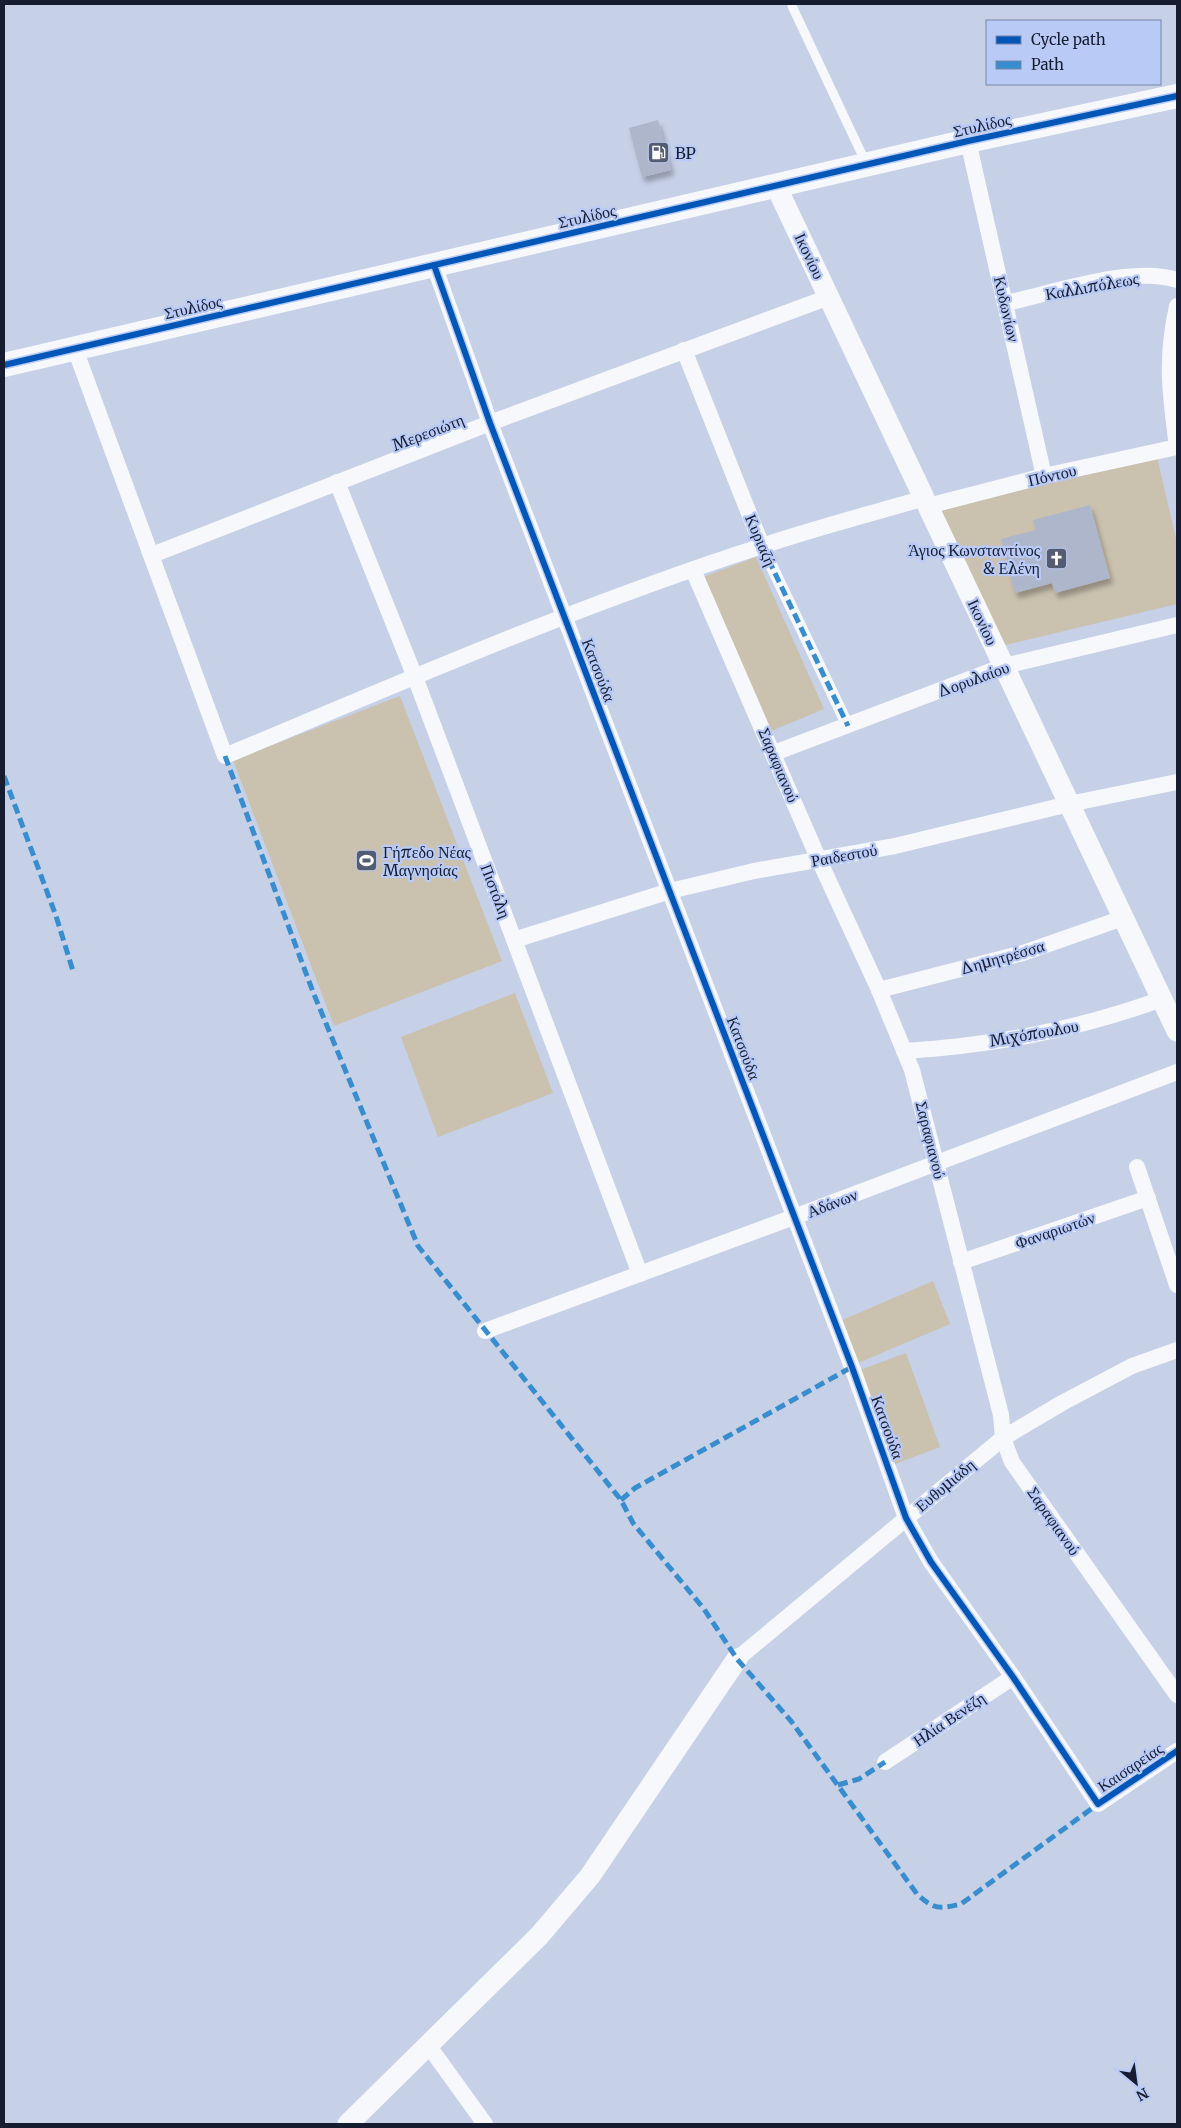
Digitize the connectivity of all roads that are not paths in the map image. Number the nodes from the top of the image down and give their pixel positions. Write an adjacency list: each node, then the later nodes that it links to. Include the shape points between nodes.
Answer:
1 (792, 6): 4 (lane)
2 (1177, 96): 3 (main road, Στυλίδος)
3 (968, 142): 4 (main road, Στυλίδος); 9 (street, Κυδωνίων)
4 (867, 165): 5 (main road, Στυλίδος)
5 (776, 186): 6 (main road, Στυλίδος); 8 (street, Ικονίου)
6 (434, 265): 11 (main road, Στυλίδος); 14 (street, Κατσούδα)
7 (1177, 280): 9 (street, Καλλιπόλεως, via 1164,275 1120,277)
8 (829, 297): 12 (street, Μερεσιώτη); 18 (street, Ικονίου)
9 (1006, 303): 16 (street, Κυδωνίων)
10 (1177, 306): 15 (street, via 1168,369)
11 (75, 349): 13 (main road, Στυλίδος); 20 (street)
12 (684, 350): 14 (street, Μερεσιώτη); 19 (street, Κυριαζή)
13 (4, 365)
14 (490, 423): 17 (street, Μερεσιώτη); 22 (street, Κατσούδα)
15 (1177, 447): 16 (street, Πόντου)
16 (1044, 476): 18 (street, Πόντου)
17 (337, 482): 20 (street, Μερεσιώτη); 25 (street, Πιστόλη)
18 (926, 502): 19 (street, Πόντου); 24 (street, Ικονίου)
19 (762, 546): 21 (street, Πόντου); 26 (street, Κυριαζή)
20 (152, 555): 25 (street, Πόντου, via 225,756)
21 (693, 570): 22 (street, Πόντου); 27 (street, Σαραφιανού)
22 (564, 618): 25 (street, Πόντου); 31 (street, Κατσούδα)
23 (1177, 625): 24 (street, Δορυλαίου)
24 (1004, 666): 26 (street, Δορυλαίου); 29 (street, Ικονίου)
25 (415, 677): 33 (street, Πιστόλη)
26 (848, 726): 27 (street, Δορυλαίου)
27 (774, 753): 30 (street, Σαραφιανού)
28 (1177, 782): 29 (street, Ραιδεστού)
29 (1069, 804): 30 (street, Ραιδεστού, via 895,846); 32 (street, Ικονίου)
30 (818, 860): 31 (street, Ραιδεστού); 34 (street, Σαραφιανού)
31 (670, 891): 33 (street, Ραιδεστού); 42 (street, Κατσούδα)
32 (1123, 918): 34 (street, Δημητρέσσα, via 1023,952); 35 (street, Ικονίου)
33 (514, 940): 44 (street, Πιστόλη)
34 (879, 990): 37 (street, Σαραφιανού)
35 (1162, 999): 36 (street, Ικονίου); 37 (street, Μιχόπουλου, via 1078,1027 1027,1038)
36 (1177, 1031)
37 (904, 1051): 39 (street, Σαραφιανού)
38 (1177, 1072): 39 (street, Αδάνων)
39 (937, 1163): 42 (street, Αδάνων); 43 (street, Σαραφιανού)
40 (1137, 1167): 41 (street)
41 (1148, 1198): 43 (street, Φαναριωτών); 45 (street)
42 (794, 1218): 44 (street, Αδάνων); 49 (street, Κατσούδα)
43 (961, 1262): 48 (street, Σαραφιανού, via 1001,1415)
44 (640, 1274): 46 (street, Αδάνων)
45 (1177, 1286)
46 (484, 1331)
47 (1177, 1350): 48 (street, Ευθυμιάδη, via 1132,1366)
48 (1003, 1438): 49 (street, Ευθυμιάδη); 52 (street, Σαραφιανού, via 1012,1462)
49 (906, 1518): 50 (street, Ευθυμιάδη); 51 (street, Κατσούδα, via 931,1562)
50 (737, 1659): 56 (street, via 590,1876 539,1936)
51 (1013, 1677): 54 (street, Ηλία Βενέζη); 55 (street, Κατσούδα)
52 (1177, 1695)
53 (1177, 1751): 55 (street, Καισαρείας)
54 (885, 1762)
55 (1098, 1804)
56 (428, 2045): 57 (street); 58 (street)
57 (348, 2124)
58 (485, 2124)

